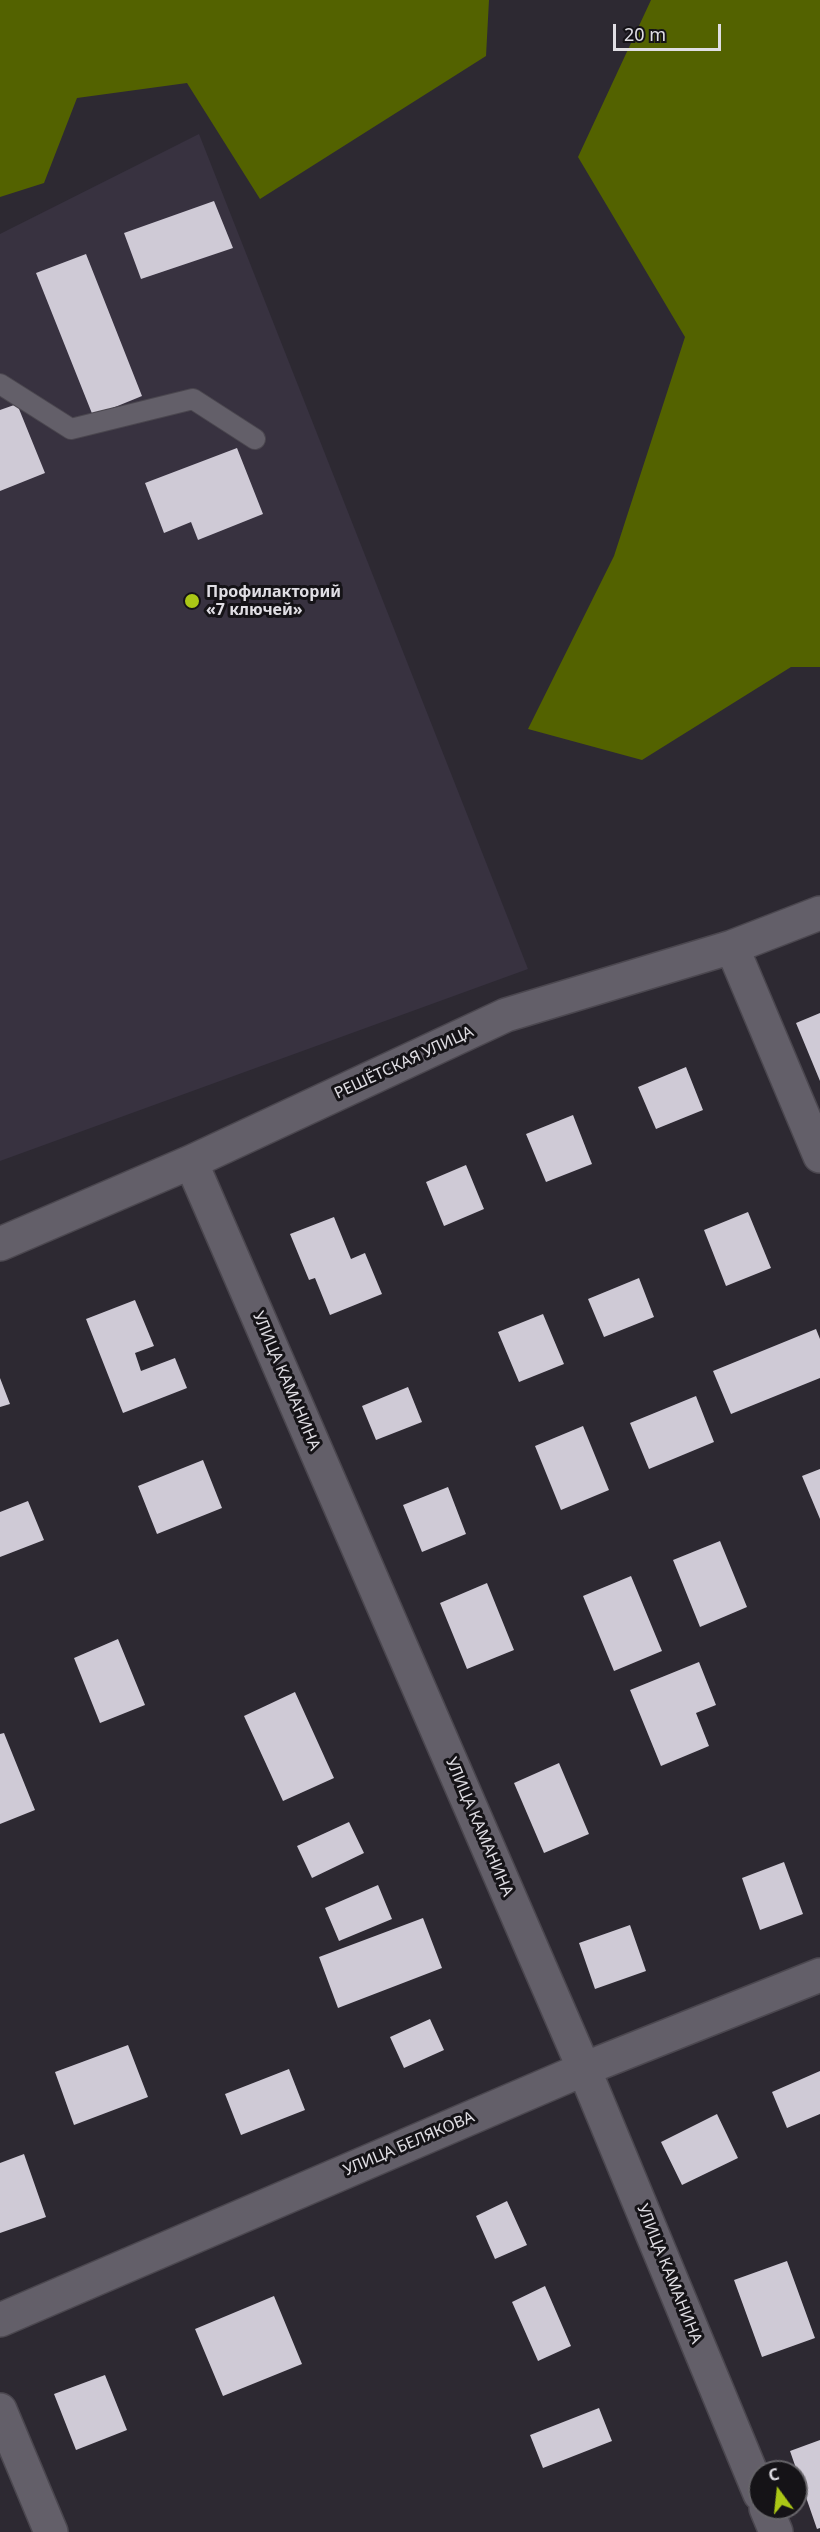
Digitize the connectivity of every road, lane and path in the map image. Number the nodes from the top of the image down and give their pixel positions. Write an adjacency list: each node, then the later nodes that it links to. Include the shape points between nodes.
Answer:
1 (0, 384): 2 (lane, via 71,429 193,399)
2 (255, 439)
3 (820, 913): 4 (street, РЕШЁТСКАЯ УЛИЦА)
4 (732, 947): 5 (street); 6 (street, РЕШЁТСКАЯ УЛИЦА, via 506,1015)
5 (820, 1156)
6 (191, 1162): 7 (street, РЕШЁТСКАЯ УЛИЦА); 9 (street, УЛИЦА КАМАНИНА)
7 (0, 1244)
8 (820, 1975): 9 (street, УЛИЦА БЕЛЯКОВА)
9 (584, 2069): 10 (street, УЛИЦА БЕЛЯКОВА); 12 (street, УЛИЦА КАМАНИНА)
10 (0, 2320)
11 (0, 2410): 13 (street)
12 (748, 2465)
13 (51, 2532)

